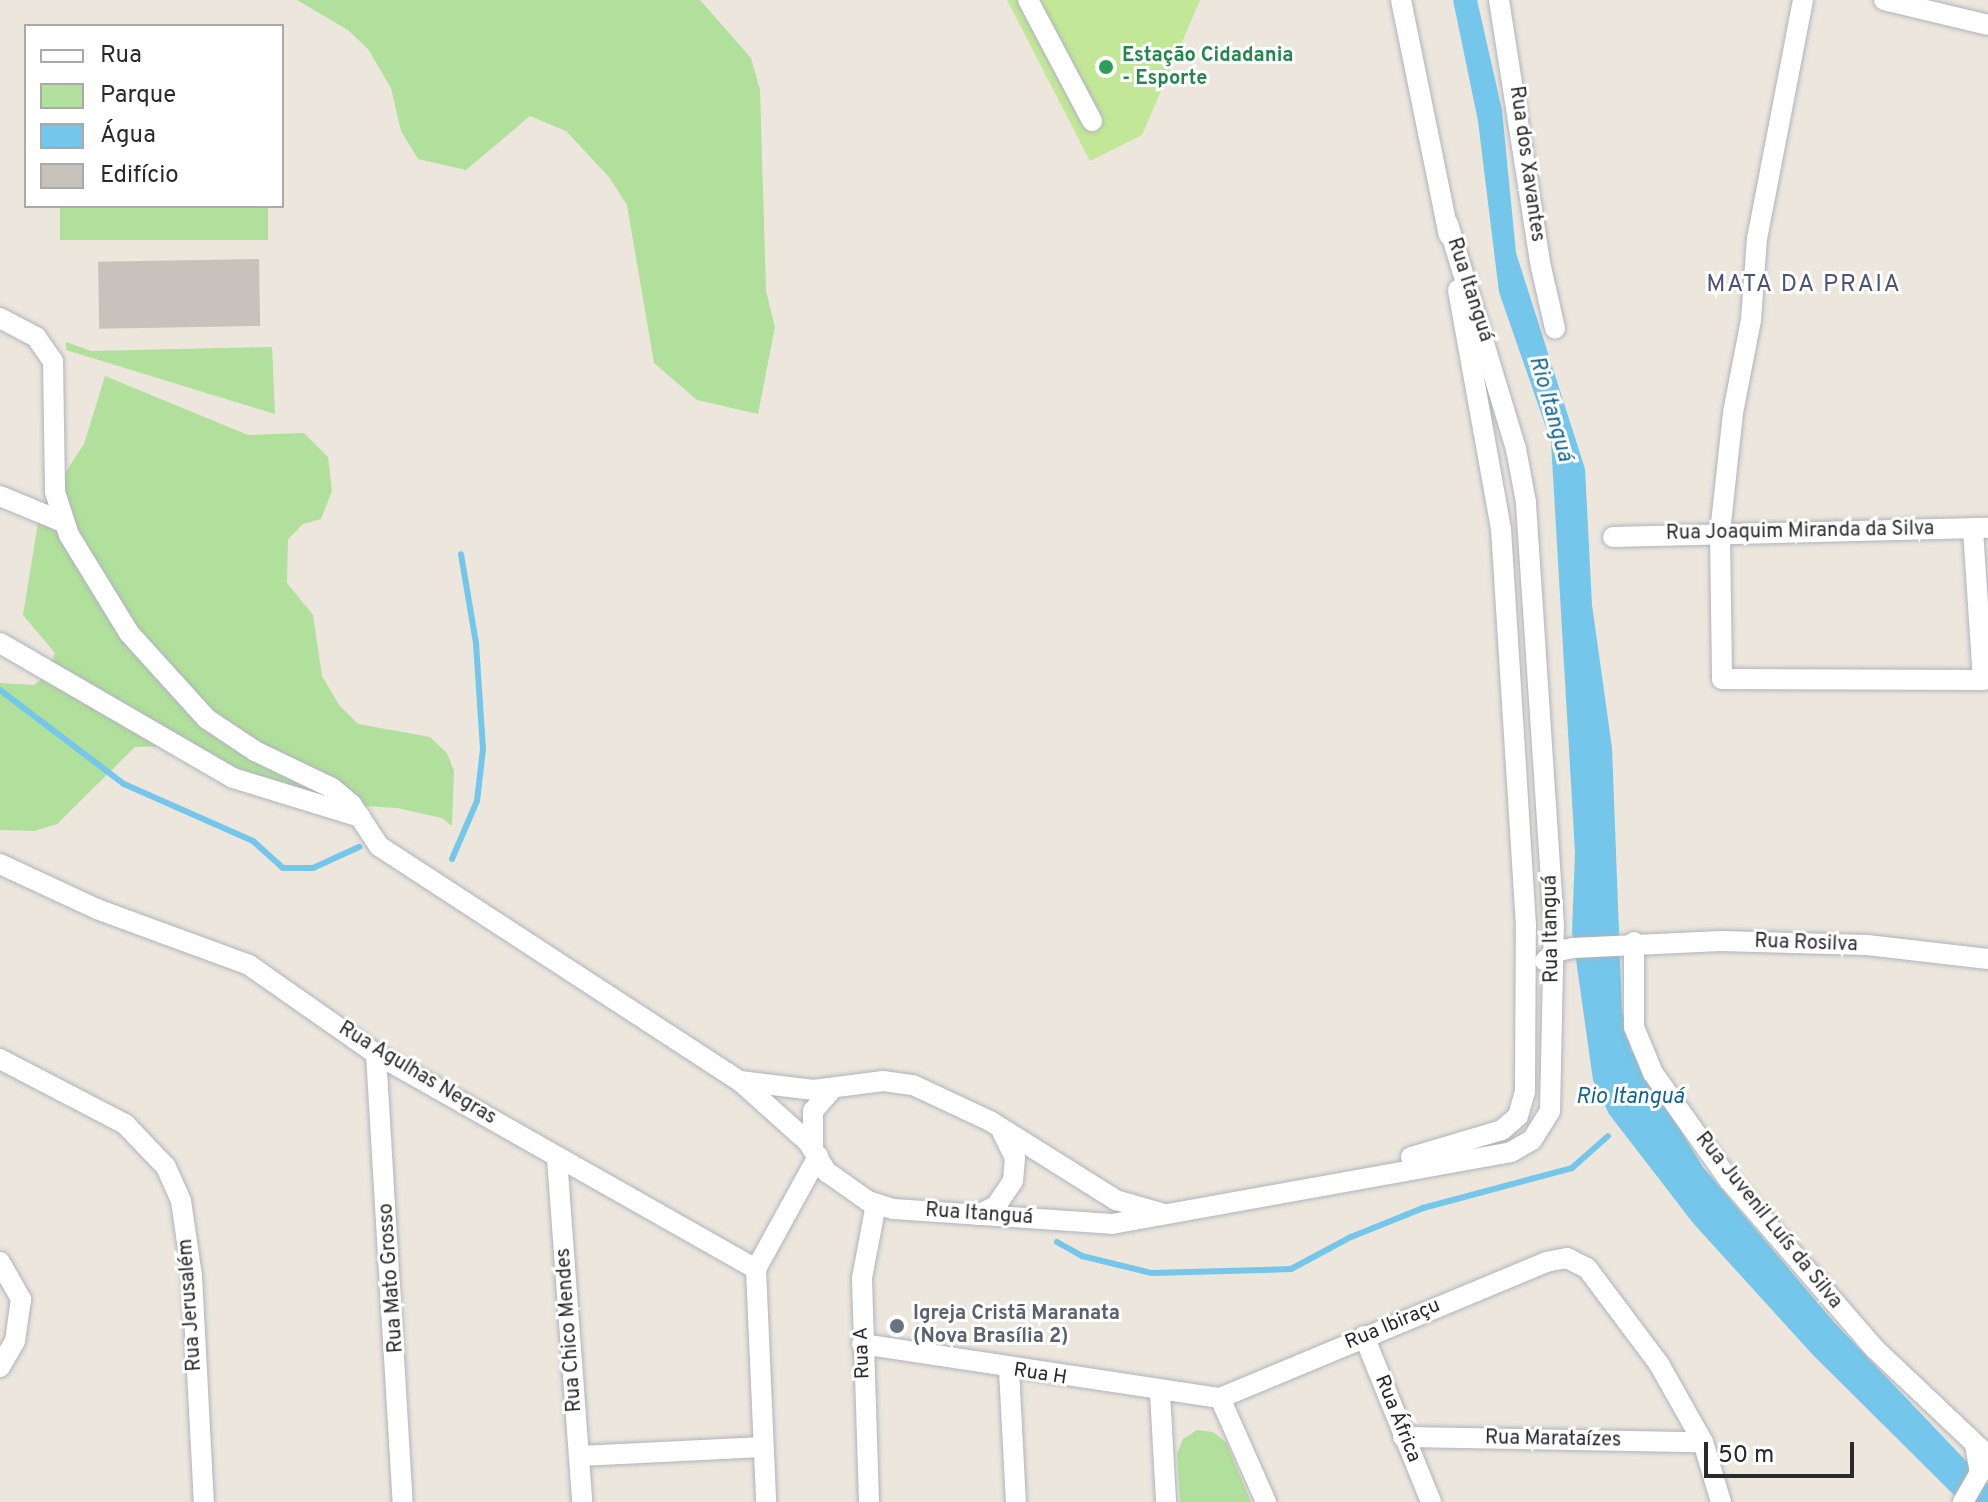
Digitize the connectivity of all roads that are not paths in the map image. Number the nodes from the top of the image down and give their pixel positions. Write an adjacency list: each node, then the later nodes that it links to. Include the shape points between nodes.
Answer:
1 (1028, 0): 7 (street)
2 (1401, 0): 8 (street)
3 (1499, 0): 10 (street, Rua dos Xavantes)
4 (1803, 0): 14 (street, via 1757,238)
5 (1884, 0): 6 (street)
6 (1988, 25)
7 (1092, 121)
8 (1448, 224): 20 (street, Rua Itanguá, via 1522,478); 22 (street, Rua Itanguá, via 1500,518)
9 (0, 318): 12 (street, Rua Itanguá, via 36,337 53,361 55,492)
10 (1555, 328)
11 (0, 496): 12 (street)
12 (63, 522): 17 (street, Rua Itanguá, via 111,608 188,701 255,751 332,788)
13 (1980, 528): 14 (street, Rua Joaquim Miranda da Silva); 14 (street, via 1983,680 1722,679)
14 (1720, 533): 15 (street, Rua Joaquim Miranda da Silva)
15 (1613, 537)
16 (0, 643): 17 (street, via 233,778)
17 (360, 817): 25 (street, Rua Itanguá, via 369,835 391,854)
18 (0, 864): 23 (street, Rua Agulhas Negras, via 97,909 249,965)
19 (1628, 943): 20 (street, Rua Rosilva); 21 (street, Rua Rosilva, via 1867,945); 45 (street, Rua Juvenil Luís da Silva, via 1634,1027 1653,1073 1729,1180 1875,1349)
20 (1563, 950): 22 (street); 30 (street, Rua Itanguá, via 1551,1100 1546,1121 1532,1140 1511,1152)
21 (1988, 959)
22 (1528, 978): 30 (street, Rua Itanguá, via 1524,1099 1511,1124)
23 (376, 1054): 29 (street, Rua Agulhas Negras); 48 (street, Rua Mato Grosso)
24 (0, 1059): 47 (street, Rua Jerusalém, via 125,1124 166,1167 181,1201 192,1276)
25 (740, 1081): 26 (street, Rua Itanguá); 28 (street, Rua Itanguá)
26 (832, 1089): 27 (street, Rua Itanguá, via 896,1082); 28 (street, via 813,1111)
27 (990, 1121): 32 (street, Rua Itanguá, via 1116,1200); 33 (street, via 1012,1147 1016,1170 1003,1199)
28 (815, 1152): 31 (street, Rua Itanguá, via 827,1172); 35 (street)
29 (557, 1158): 35 (street, Rua Agulhas Negras); 46 (street, Rua Chico Mendes)
30 (1327, 1182): 32 (street, Rua Itanguá)
31 (876, 1204): 33 (street, Rua Itanguá); 37 (street, Rua A, via 863,1262)
32 (1169, 1214): 33 (street, Rua Itanguá, via 1112,1224)
33 (978, 1215)
34 (0, 1262): 38 (street, via 21,1299 15,1341)
35 (748, 1265): 44 (street)
36 (1364, 1336): 41 (street, Rua Ibiraçu); 42 (street, Rua África); 43 (street, Rua Ibiraçu, via 1567,1258 1587,1268 1659,1364)
37 (862, 1344): 39 (street, Rua H); 51 (street, Rua A)
38 (0, 1367)
39 (1009, 1370): 40 (street, Rua H); 52 (street)
40 (1160, 1393): 41 (street, Rua H); 53 (street)
41 (1220, 1398): 54 (street)
42 (1403, 1437): 43 (street, Rua Marataízes); 55 (street, Rua África)
43 (1703, 1442): 56 (street)
44 (763, 1447): 46 (street); 50 (street)
45 (1981, 1450): 57 (street, via 1978,1484)
46 (580, 1456): 49 (street, Rua Chico Mendes)
47 (204, 1502)
48 (403, 1502)
49 (582, 1502)
50 (766, 1502)
51 (869, 1502)
52 (1016, 1502)
53 (1166, 1502)
54 (1266, 1502)
55 (1431, 1502)
56 (1721, 1502)
57 (1963, 1502)

